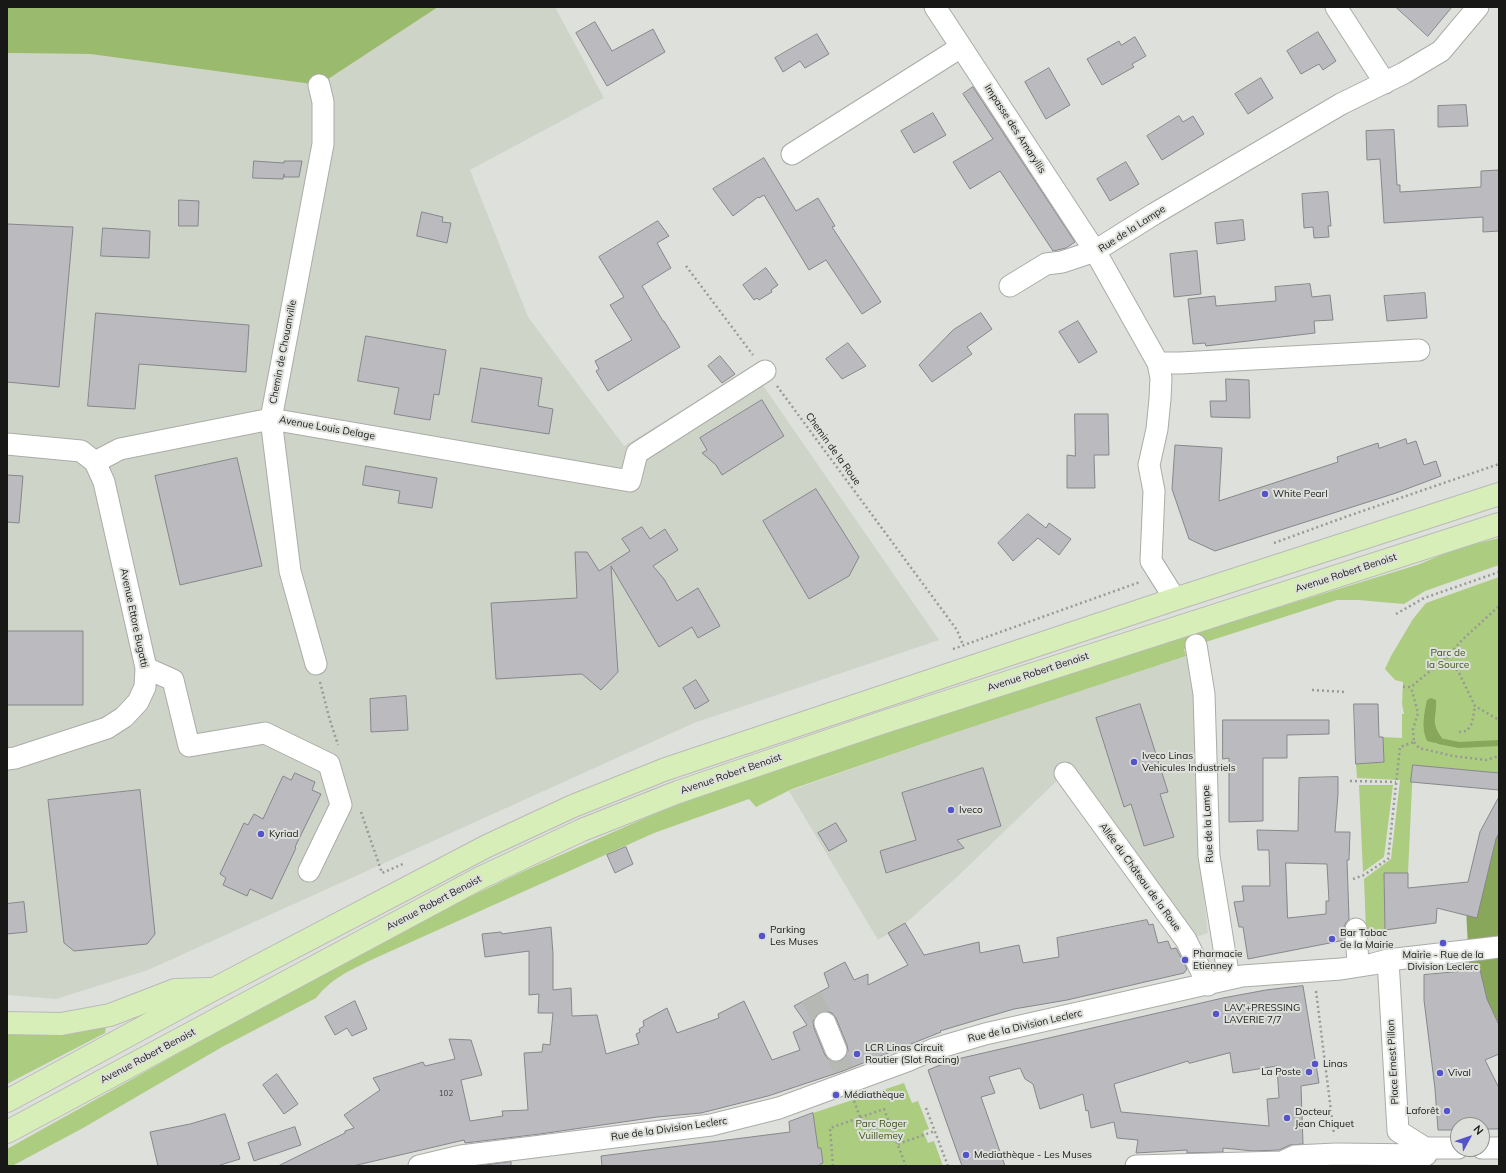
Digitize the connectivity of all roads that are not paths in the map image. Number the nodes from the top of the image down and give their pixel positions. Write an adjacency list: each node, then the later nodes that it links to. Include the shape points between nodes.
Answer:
1 (935, 7): 4 (street, Impasse des Amaryllis)
2 (1336, 7): 5 (street)
3 (1478, 7): 5 (street, Rue de la Lampe, via 1441,51)
4 (961, 47): 7 (street); 8 (street, Impasse des Amaryllis)
5 (1385, 83): 8 (street, Rue de la Lampe, via 1341,104)
6 (319, 85): 13 (street, Chemin de Chouanville, via 323,102 323,144)
7 (792, 154)
8 (1095, 251): 9 (street, via 1062,262 1046,264); 11 (street, Rue de la Lampe)
9 (1010, 286)
10 (1419, 350): 11 (street, via 1180,364)
11 (1158, 363): 18 (street, Rue de la Lampe, via 1161,378 1160,399 1149,465 1154,491 1151,561)
12 (766, 371): 13 (street, Avenue Louis Delage, via 637,453 630,481)
13 (271, 419): 15 (street, Avenue Louis Delage, via 120,449); 20 (street, Chemin de Chouanville, via 290,571)
14 (7, 444): 15 (street, via 81,451)
15 (95, 462): 21 (street, Avenue Ettore Bugatti, via 104,482)
16 (1499, 494): 18 (main road)
17 (1499, 524): 36 (main road, Avenue Robert Benoist, via 874,726 678,792 582,830 480,878)
18 (1175, 599): 31 (main road, via 666,769 574,806 486,846)
19 (1196, 645): 29 (street, Rue de la Lampe, via 1204,694 1209,856)
20 (316, 664)
21 (146, 668): 22 (street, Avenue Ettore Bugatti, via 145,686 138,702 124,717 107,728 15,758); 24 (street, via 173,680 189,746 265,733 329,764 341,805)
22 (7, 758)
23 (1065, 773): 30 (street, Allée du Château de la Roue, via 1186,940)
24 (309, 871)
25 (1356, 929): 28 (street)
26 (1499, 947): 27 (street, Rue de la Division Leclerc)
27 (1388, 960): 28 (street, Rue de la Division Leclerc); 38 (street, Place Ernest Pillon, via 1398,1131)
28 (1358, 966): 29 (street, Rue de la Division Leclerc)
29 (1235, 978): 30 (street, Rue de la Division Leclerc)
30 (1208, 985): 39 (street, Rue de la Division Leclerc, via 984,1034 779,1108 711,1125 462,1156)
31 (214, 989): 32 (main road, via 175,990 110,1015 68,1022); 35 (main road)
32 (7, 1023)
33 (825, 1024): 34 (street)
34 (836, 1050)
35 (7, 1101)
36 (7, 1132)
37 (1450, 1150): 38 (street)
38 (1426, 1156): 40 (street, via 1336,1154 1295,1156 1282,1162)
39 (419, 1166)
40 (1136, 1166)

